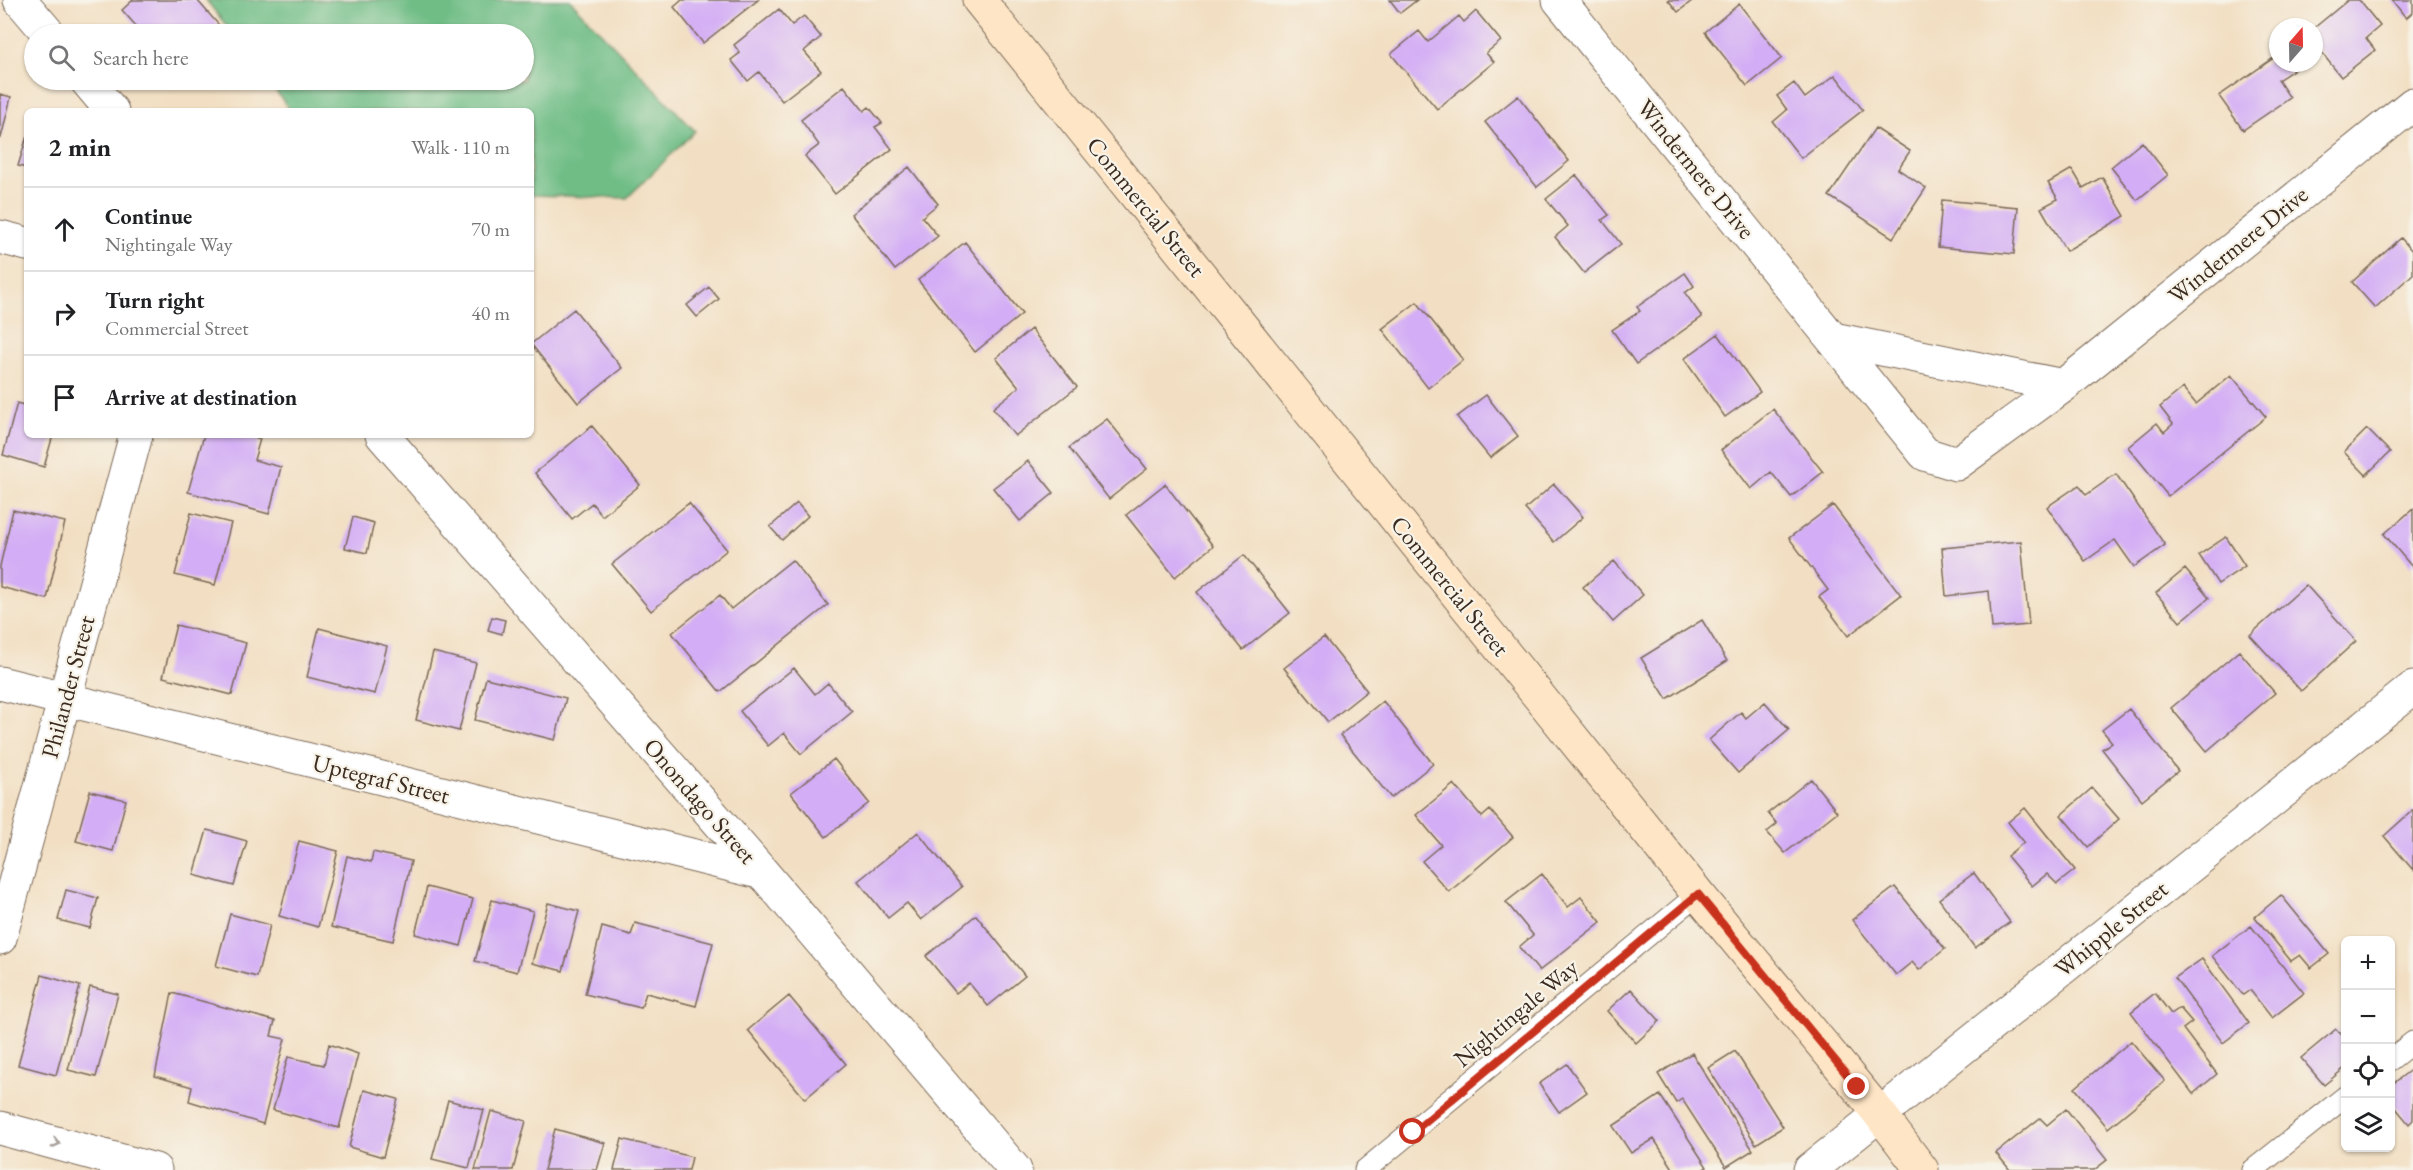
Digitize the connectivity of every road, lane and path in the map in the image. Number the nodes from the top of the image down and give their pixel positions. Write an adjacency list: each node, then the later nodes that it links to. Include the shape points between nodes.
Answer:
1 (20, 0): 4 (street)
2 (979, 0): 18 (main road, Commercial Street)
3 (1559, 0): 10 (street, Windermere Drive)
4 (40, 24)
5 (94, 90): 7 (street)
6 (2413, 105): 11 (street, Windermere Drive)
7 (109, 108)
8 (0, 237): 9 (street)
9 (24, 243)
10 (1833, 339): 11 (street); 11 (street, Windermere Drive, via 1925,454 1956,464)
11 (2063, 386)
12 (135, 438): 16 (street, Philander Street)
13 (385, 438): 17 (street, Onondago Street)
14 (0, 683): 16 (street, Uptegraf Street)
15 (2413, 688): 23 (street, Whipple Street)
16 (64, 701): 17 (street, Uptegraf Street); 19 (street, Philander Street)
17 (763, 873): 26 (street, Onondago Street)
18 (1698, 894): 23 (main road, Commercial Street); 27 (lane, Nightingale Way)
19 (0, 938)
20 (2413, 1042): 21 (lane)
21 (2395, 1057)
22 (2343, 1098): 30 (lane)
23 (1880, 1113): 28 (street, Whipple Street); 29 (main road, Commercial Street)
24 (0, 1128): 25 (street, one-way to 25)
25 (155, 1170)
26 (1015, 1170)
27 (1365, 1170)
28 (1810, 1170)
29 (1922, 1170)
30 (2253, 1170)

